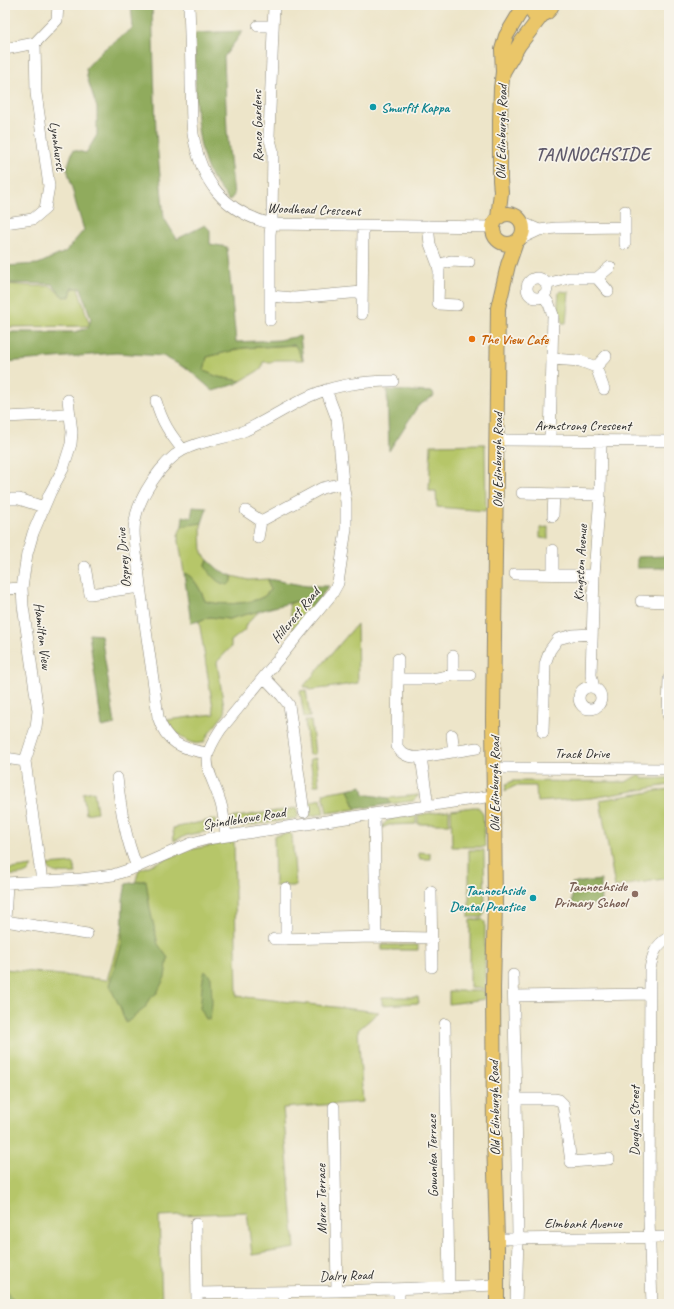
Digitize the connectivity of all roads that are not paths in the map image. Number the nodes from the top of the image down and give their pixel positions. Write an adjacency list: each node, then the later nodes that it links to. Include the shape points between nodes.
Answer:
1 (58, 5): 8 (street, via 57,20)
2 (189, 5): 16 (street, Woodhead Crescent, via 193,134 205,173 220,197 230,206 244,215)
3 (274, 5): 7 (street, Ranco Gardens)
4 (524, 5): 5 (main road, via 533,15); 10 (main road, Old Edinburgh Road, via 506,36 502,50)
5 (550, 9): 10 (main road, Old Edinburgh Road, via 519,45)
6 (258, 26): 7 (street)
7 (273, 26): 16 (street, Ranco Gardens, via 270,123 273,151)
8 (35, 43): 9 (street); 15 (street, Lynnhurst, via 36,93 48,186 45,209 33,219)
9 (5, 49)
10 (503, 72): 11 (main road, Old Edinburgh Road, via 500,120)
11 (502, 192): 13 (main road, Old Edinburgh Road); 14 (main road, Old Edinburgh Road)
12 (625, 211): 19 (street)
13 (519, 220): 14 (main road, via 509,214 501,216); 20 (street); 21 (main road, Old Edinburgh Road, via 523,231)
14 (495, 222): 18 (street, Woodhead Crescent); 22 (main road, via 494,236)
15 (5, 223)
16 (272, 224): 17 (street, Woodhead Crescent); 31 (street, Ranco Gardens)
17 (363, 226): 18 (street, Woodhead Crescent); 30 (street)
18 (428, 226): 25 (street, via 430,244)
19 (625, 227): 20 (street); 23 (street)
20 (539, 230): 21 (street)
21 (518, 240): 22 (main road, via 508,244); 26 (main road, Old Edinburgh Road)
22 (500, 242): 26 (main road)
23 (625, 244)
24 (469, 262): 25 (street, via 451,261)
25 (438, 265): 32 (street, via 438,304)
26 (508, 265): 45 (main road, Old Edinburgh Road, via 498,308)
27 (610, 266): 28 (street)
28 (598, 278): 29 (street); 36 (street, via 568,278 544,290 553,315)
29 (608, 291)
30 (362, 292): 31 (street, via 294,298); 33 (street)
31 (270, 296): 34 (street, Ranco Gardens)
32 (457, 305)
33 (362, 314)
34 (270, 320)
35 (606, 356): 37 (street)
36 (553, 359): 37 (street, via 580,361); 47 (street)
37 (596, 367): 39 (street)
38 (393, 381): 40 (street, Osprey Drive, via 367,381)
39 (604, 389)
40 (326, 390): 49 (street, Osprey Drive, via 309,396 232,436); 50 (street, Hillcrest Road, via 337,419)
41 (68, 400): 43 (street, Hamilton View)
42 (156, 401): 49 (street, via 165,427)
43 (70, 414): 44 (street); 55 (street, Hamilton View, via 71,444 63,469)
44 (5, 417)
45 (496, 440): 47 (street, Armstrong Crescent); 88 (main road, Old Edinburgh Road)
46 (601, 440): 47 (street, Armstrong Crescent); 48 (street, Armstrong Crescent); 53 (street, Kingston Avenue)
47 (550, 441)
48 (669, 441)
49 (183, 450): 65 (street, Osprey Drive, via 161,468 136,515 134,528)
50 (343, 483): 58 (street, via 322,488); 75 (street, Hillcrest Road, via 346,529 336,589)
51 (522, 493): 52 (street)
52 (554, 494): 53 (street); 57 (street)
53 (600, 495): 64 (street, Kingston Avenue)
54 (5, 499): 55 (street, via 19,499)
55 (44, 507): 66 (street, Hamilton View, via 27,554)
56 (246, 511): 58 (street)
57 (553, 516)
58 (261, 520): 59 (street)
59 (258, 538)
60 (553, 550): 63 (street)
61 (86, 567): 65 (street, via 90,594)
62 (516, 574): 63 (street)
63 (553, 574): 64 (street)
64 (594, 575): 70 (street, Kingston Avenue)
65 (140, 587): 84 (street, Osprey Drive, via 161,727 170,738 182,746)
66 (22, 588): 67 (street); 87 (street, Hamilton View, via 38,711 36,727)
67 (5, 590)
68 (641, 601): 69 (street)
69 (669, 602)
70 (592, 634): 78 (street, Kingston Avenue, via 591,675); 80 (street, via 558,639 550,650 544,664)
71 (453, 656): 73 (street)
72 (398, 659): 77 (street)
73 (453, 675): 74 (street); 77 (street, via 432,679)
74 (470, 675)
75 (264, 678): 84 (street, Hillcrest Road, via 221,729); 93 (street, via 289,705)
76 (669, 678): 79 (street)
77 (398, 679): 85 (street, via 397,746 400,752 409,757)
78 (594, 688)
79 (669, 717)
80 (544, 732)
81 (452, 735): 83 (street)
82 (478, 748): 83 (street)
83 (454, 752): 85 (street)
84 (207, 753): 95 (street, via 206,763 220,800)
85 (421, 757): 92 (street)
86 (5, 758): 87 (street)
87 (25, 761): 97 (street, Hamilton View)
88 (494, 768): 89 (street, Track Drive); 91 (main road, Old Edinburgh Road)
89 (669, 769)
90 (117, 778): 96 (street, via 123,824)
91 (493, 796): 92 (street, Spindlehowe Road); 120 (main road, Old Edinburgh Road, via 494,1132)
92 (428, 806): 94 (street, Spindlehowe Road)
93 (304, 812)
94 (374, 814): 95 (street, Spindlehowe Road); 103 (street)
95 (226, 836): 96 (street, Spindlehowe Road, via 192,843)
96 (137, 867): 97 (street, Spindlehowe Road, via 113,875)
97 (42, 881): 98 (street, Spindlehowe Road)
98 (6, 883): 101 (street)
99 (286, 888): 106 (street)
100 (431, 892): 104 (street)
101 (5, 921): 102 (street)
102 (87, 934)
103 (376, 937): 104 (street); 106 (street)
104 (432, 938): 108 (street)
105 (274, 939): 106 (street)
106 (286, 939)
107 (666, 939): 110 (street, Douglas Street, via 652,955)
108 (432, 967)
109 (513, 975): 111 (street, Old Edinburgh Road)
110 (649, 994): 111 (street); 119 (street, Douglas Street)
111 (514, 996): 113 (street, Old Edinburgh Road)
112 (445, 1024): 122 (street, Gowanlea Terrace)
113 (516, 1099): 115 (street, via 559,1100 564,1104 571,1162); 118 (street, Old Edinburgh Road)
114 (334, 1107): 124 (street, Morar Terrace)
115 (609, 1160)
116 (196, 1224): 126 (street)
117 (669, 1237): 119 (street, Elmbank Avenue)
118 (518, 1238): 119 (street, Elmbank Avenue); 120 (street, Elmbank Avenue); 131 (street, Old Edinburgh Road)
119 (649, 1238): 132 (street, Douglas Street)
120 (497, 1239): 121 (main road, Old Edinburgh Road)
121 (496, 1285): 122 (street, Dalry Road); 130 (main road, Old Edinburgh Road)
122 (449, 1287): 123 (street, Dalry Road)
123 (399, 1289): 124 (street, Dalry Road); 129 (street)
124 (337, 1291): 125 (street, Dalry Road)
125 (283, 1292): 126 (street, Dalry Road); 128 (street)
126 (197, 1293): 127 (street)
127 (197, 1304)
128 (283, 1304)
129 (399, 1304)
130 (497, 1304)
131 (516, 1304)
132 (652, 1304)

